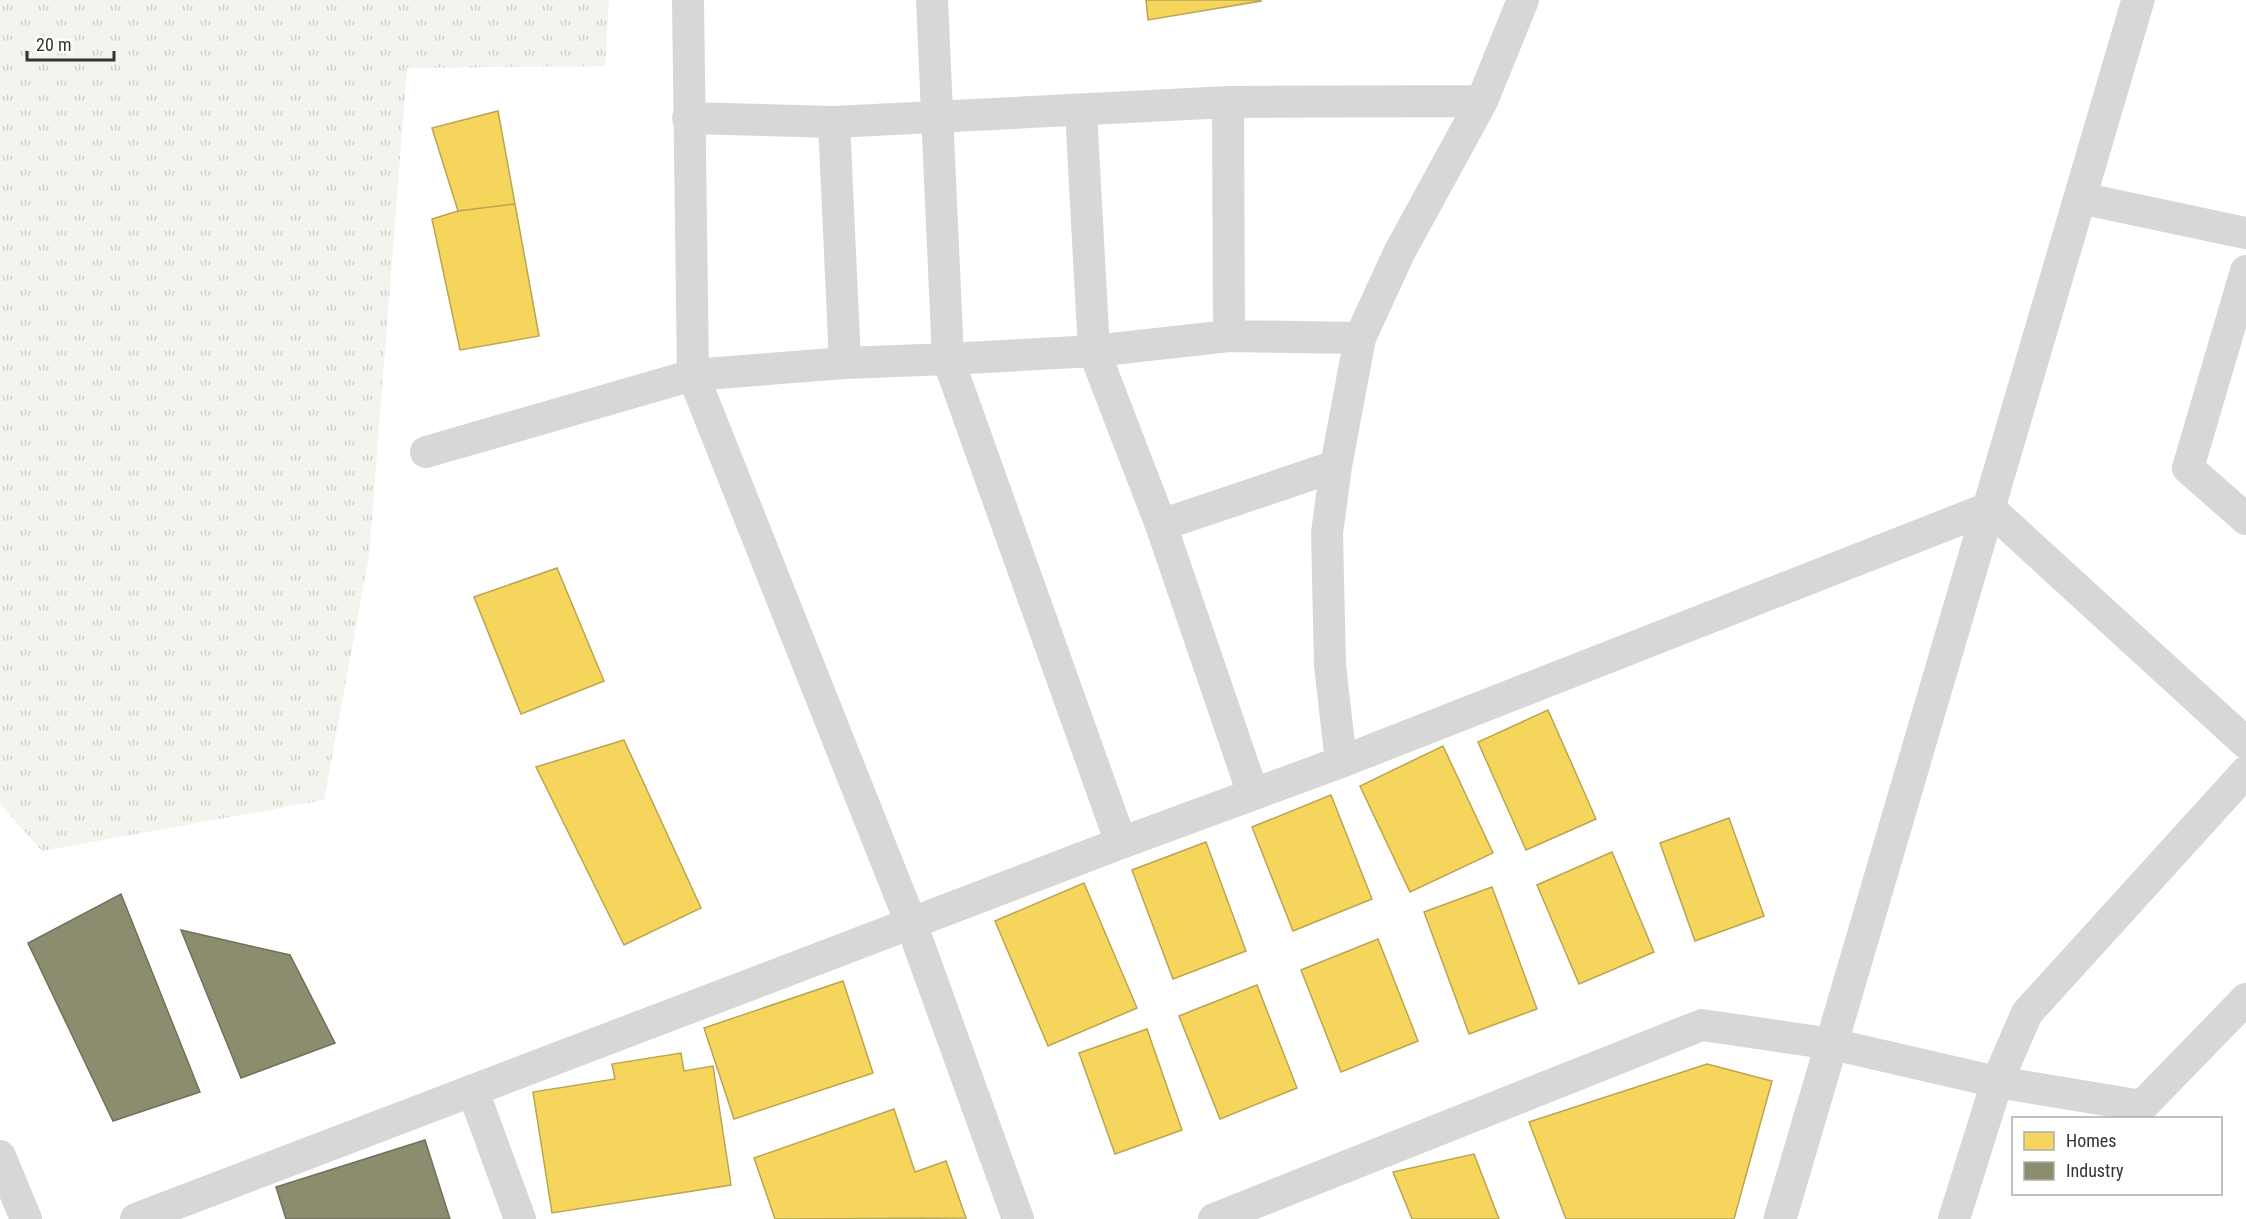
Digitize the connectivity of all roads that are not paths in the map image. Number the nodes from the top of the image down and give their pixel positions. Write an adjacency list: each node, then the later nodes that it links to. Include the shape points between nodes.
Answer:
1 (688, 0): 8 (street)
2 (932, 0): 9 (street)
3 (1523, 0): 5 (street)
4 (2138, 0): 11 (street)
5 (1482, 101): 6 (street); 15 (street, via 1399,253)
6 (1228, 102): 7 (street); 14 (street)
7 (1081, 111): 9 (street); 16 (street)
8 (688, 118): 10 (street); 19 (street)
9 (937, 118): 10 (street); 17 (street)
10 (834, 122): 18 (street)
11 (2080, 198): 12 (street); 22 (street)
12 (2246, 234)
13 (2246, 271): 23 (street, via 2188,468)
14 (1229, 336): 15 (street); 16 (street)
15 (1360, 338): 21 (street)
16 (1094, 351): 17 (street); 24 (street)
17 (948, 359): 18 (street); 29 (street)
18 (845, 363): 19 (street)
19 (693, 375): 20 (street); 30 (street)
20 (426, 452)
21 (1336, 466): 24 (street); 26 (street, via 1326,533 1330,665)
22 (1989, 508): 25 (street); 26 (street); 32 (street)
23 (2246, 519)
24 (1161, 525): 28 (street)
25 (2246, 742)
26 (1341, 762): 28 (street)
27 (2246, 772): 33 (street, via 2027,1013)
28 (1253, 794): 29 (street)
29 (1121, 843): 30 (street)
30 (911, 923): 34 (street); 39 (street)
31 (2246, 999): 33 (street, via 2142,1106)
32 (1832, 1044): 33 (street); 40 (street, via 1702,1025); 41 (street)
33 (1997, 1082): 42 (street)
34 (473, 1091): 37 (street); 38 (street)
35 (0, 1156): 36 (street)
36 (26, 1219)
37 (136, 1219)
38 (520, 1219)
39 (1018, 1219)
40 (1214, 1219)
41 (1780, 1219)
42 (1954, 1219)

